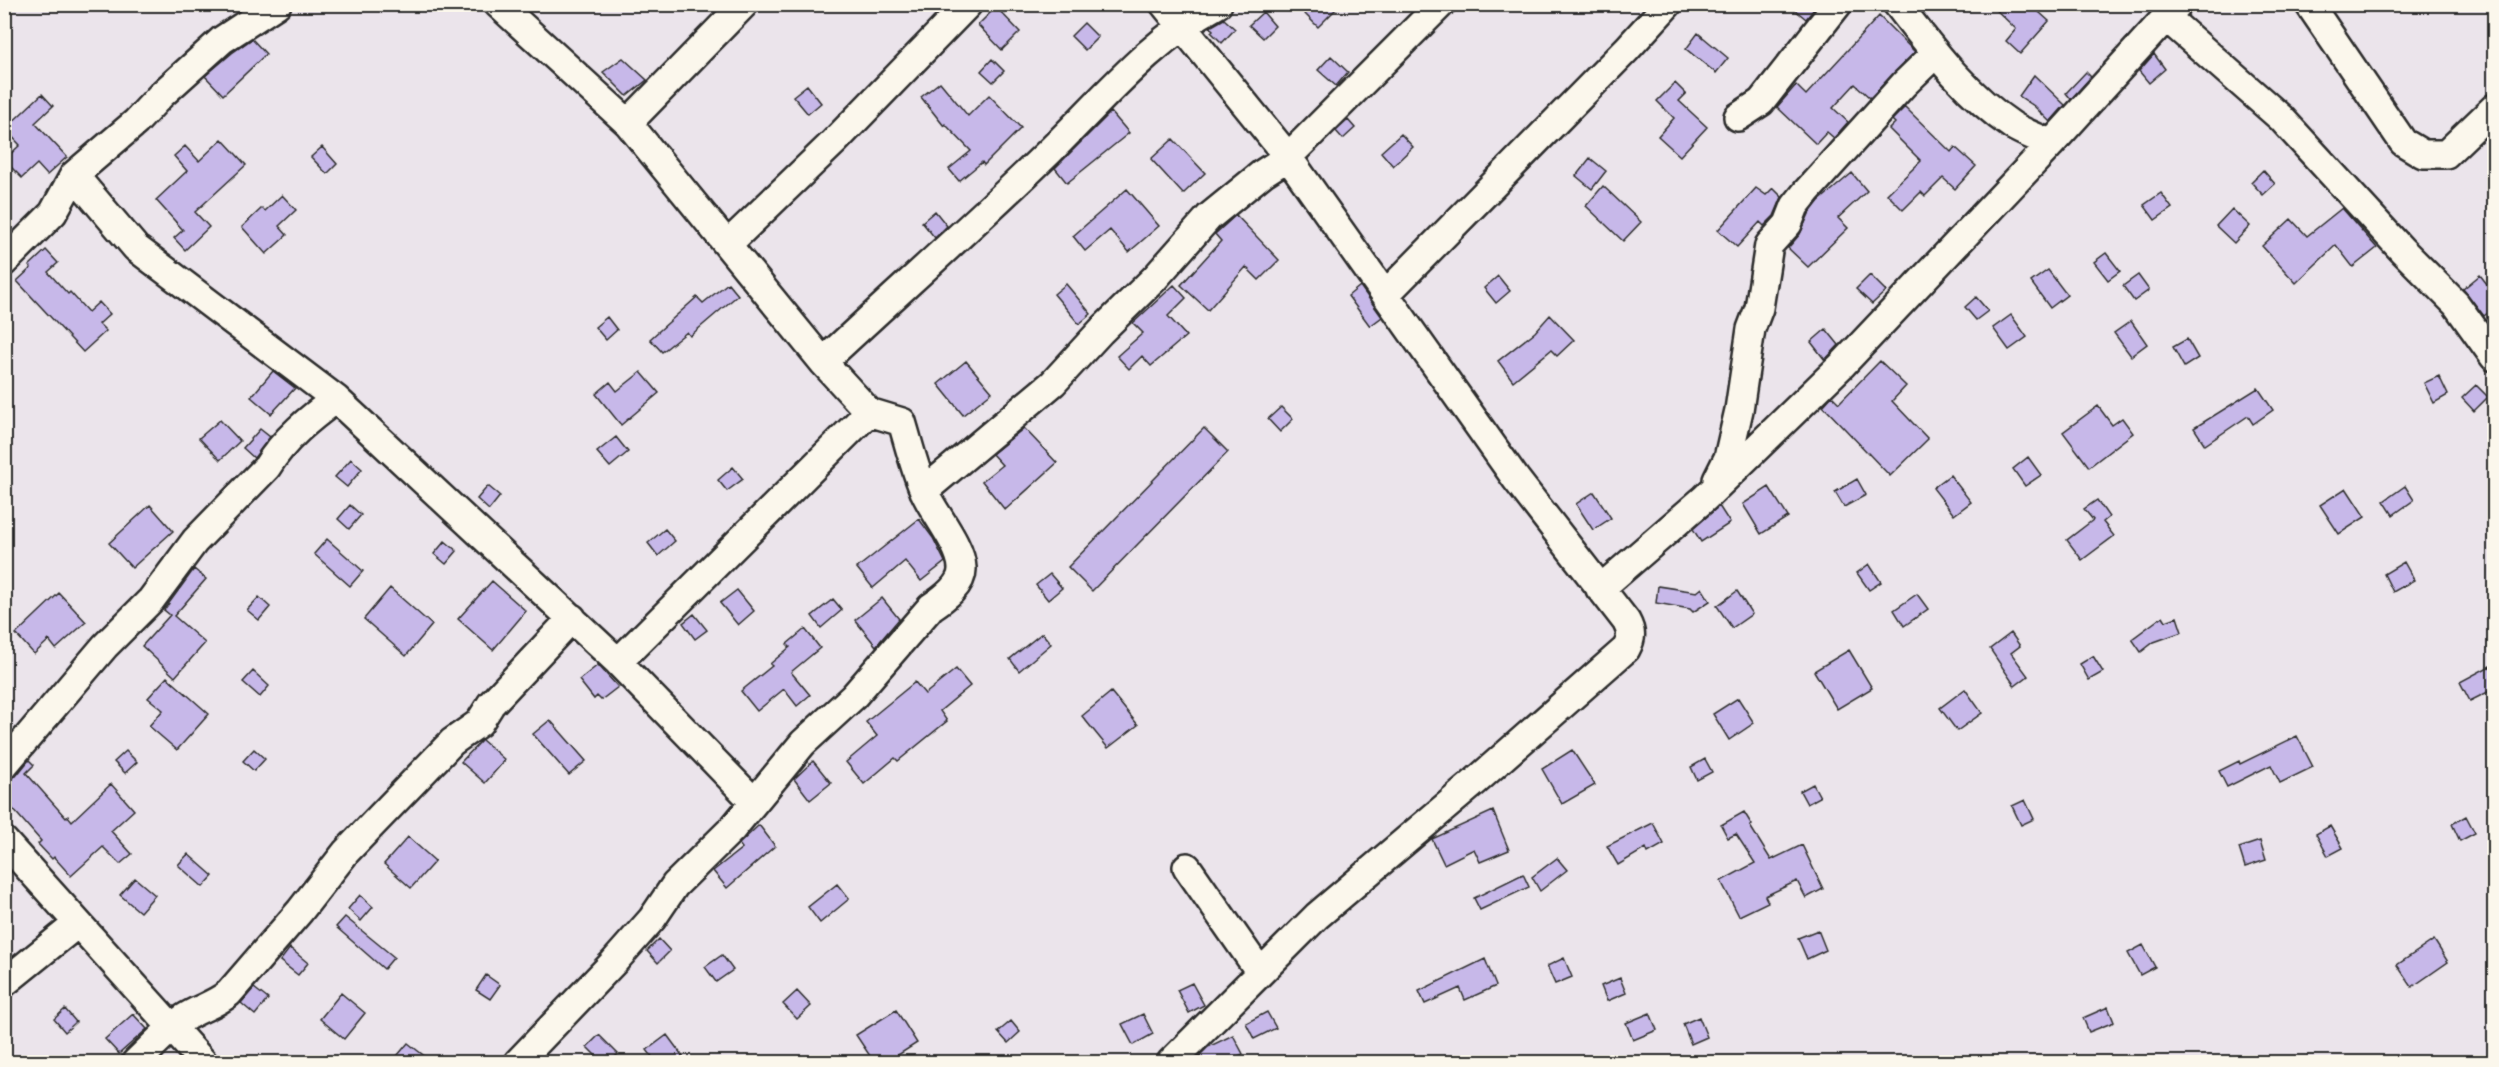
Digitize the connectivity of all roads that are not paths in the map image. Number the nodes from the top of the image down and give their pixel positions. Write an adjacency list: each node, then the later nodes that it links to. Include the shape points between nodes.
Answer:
1 (277, 4): 20 (street, via 222,40)
2 (498, 4): 17 (street)
3 (744, 4): 17 (street)
4 (968, 4): 21 (street)
5 (1164, 4): 13 (street)
6 (1218, 4): 13 (street)
7 (1441, 4): 19 (street)
8 (1668, 4): 23 (street)
9 (1838, 4): 16 (street, via 1761,102)
10 (1897, 4): 14 (street)
11 (2309, 4): 15 (street, via 2403,142 2423,154 2446,154)
12 (2172, 11): 18 (street); 24 (street, via 2281,118 2456,304)
13 (1182, 27): 19 (street); 25 (street, via 1145,55 1049,152)
14 (1935, 54): 18 (street, via 1991,110); 29 (street, via 1807,191 1788,224 1769,245 1728,458)
15 (2494, 108)
16 (1738, 117)
17 (628, 123): 21 (street)
18 (2051, 144): 29 (street, via 1843,364)
19 (1288, 157): 23 (street); 28 (street, via 1209,217 1053,383)
20 (74, 175): 22 (street, via 53,213); 26 (street, via 136,248)
21 (728, 244): 25 (street)
22 (4, 262)
23 (1386, 294): 30 (street, via 1516,479)
24 (2494, 357)
25 (823, 362): 27 (street)
26 (336, 399): 31 (street); 33 (street, via 290,437 267,467 195,541 151,600 105,646)
27 (869, 412): 28 (street, via 902,422); 32 (street)
28 (924, 492): 34 (street, via 957,551 962,570 956,585 931,607 853,696 803,743)
29 (1705, 498): 30 (street)
30 (1600, 589): 38 (street, via 1631,631 1626,649 1317,916)
31 (572, 618): 32 (street); 40 (street, via 491,704 479,723 452,742 346,852 229,993)
32 (618, 662): 34 (street)
33 (4, 765)
34 (754, 802): 43 (street, via 675,885 614,962)
35 (4, 841): 37 (street)
36 (1187, 867): 38 (street)
37 (77, 924): 39 (street); 40 (street)
38 (1260, 972): 44 (street)
39 (4, 983)
40 (171, 1029): 41 (street); 42 (street)
41 (136, 1062)
42 (203, 1062)
43 (518, 1062)
44 (1171, 1062)

